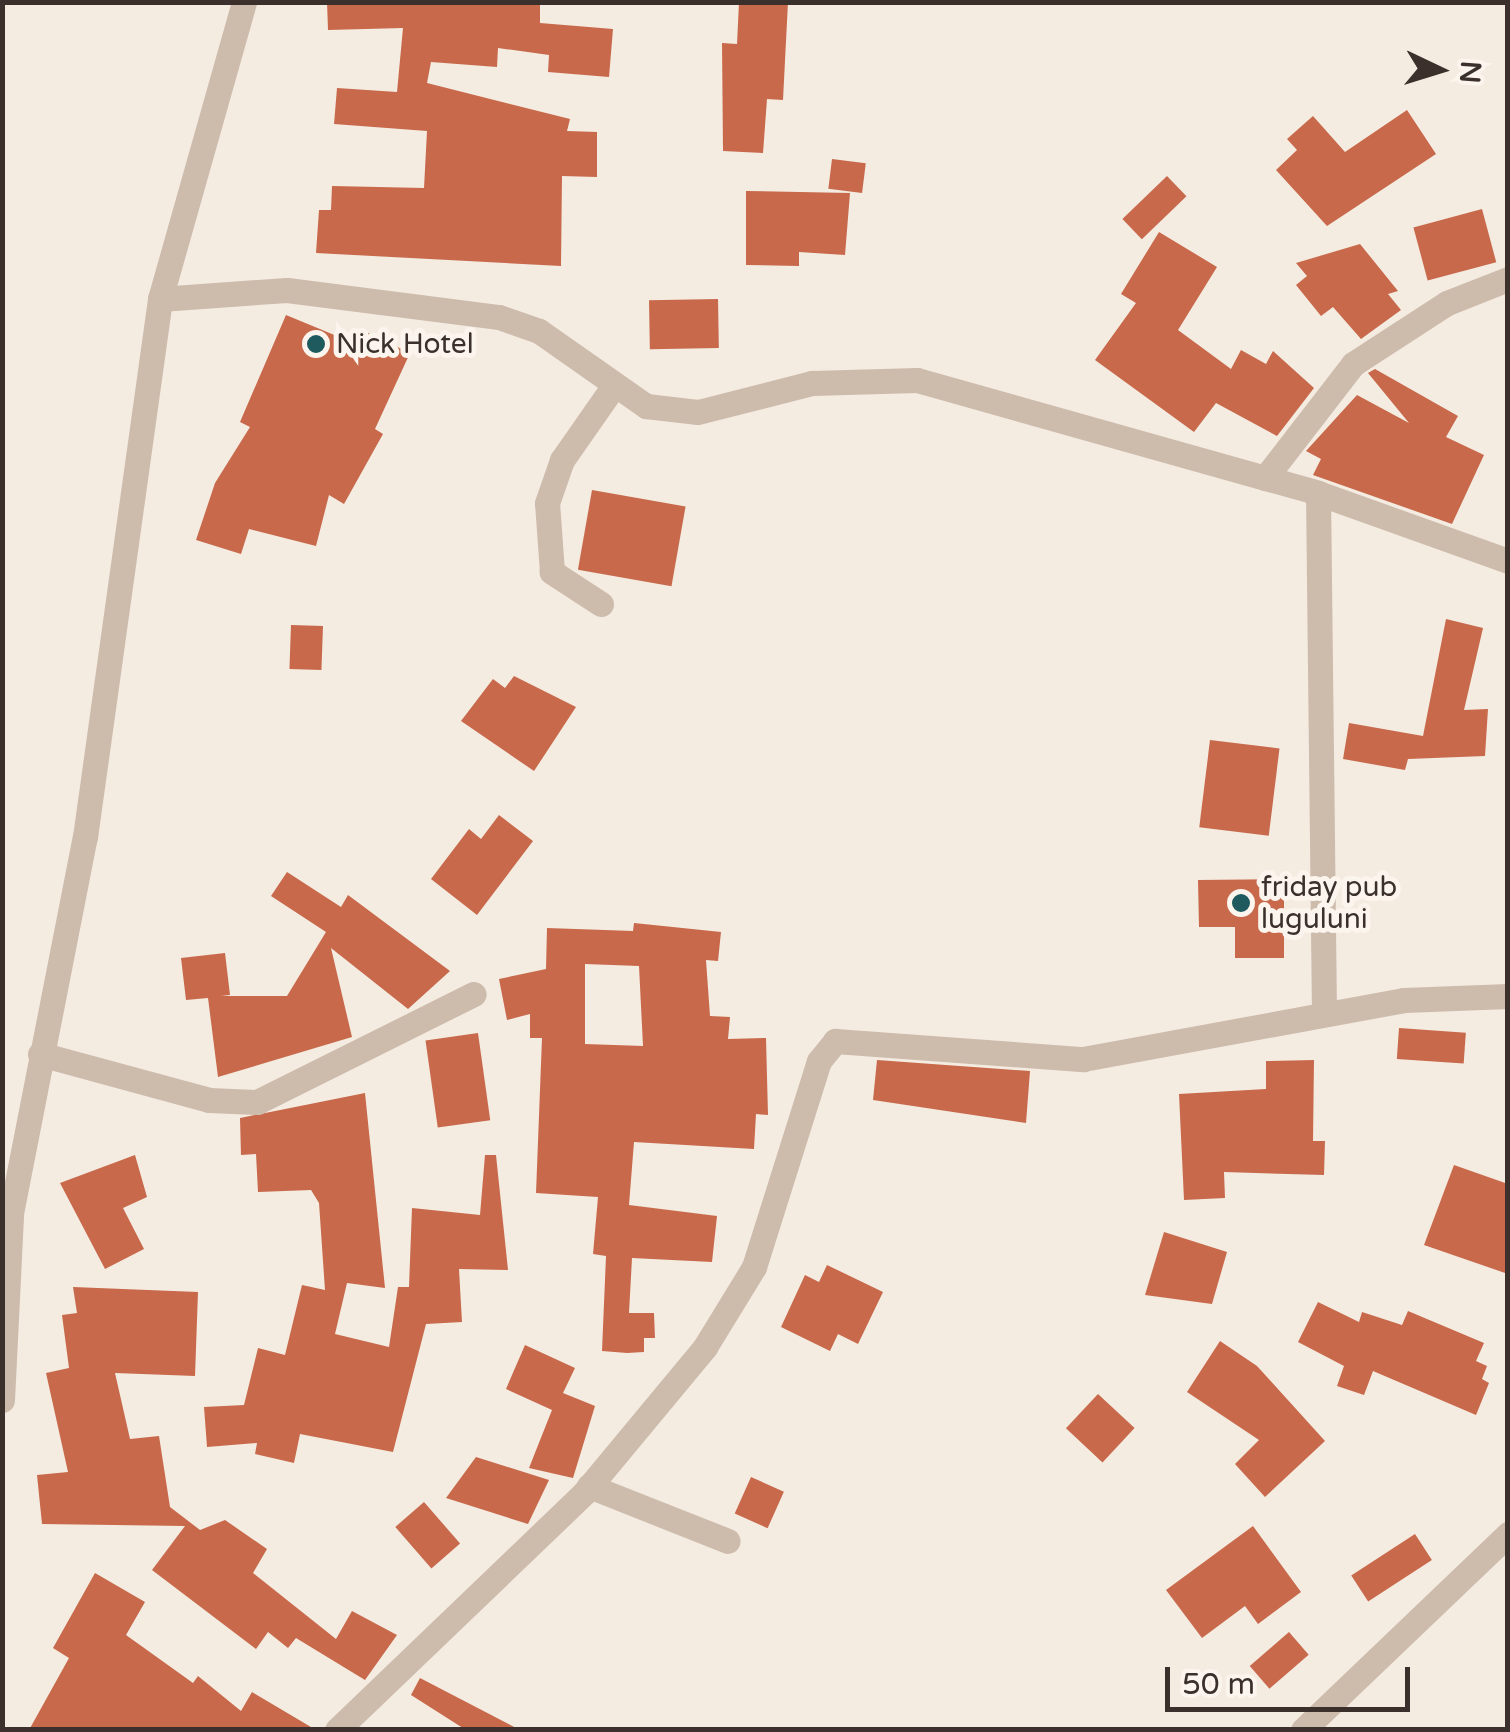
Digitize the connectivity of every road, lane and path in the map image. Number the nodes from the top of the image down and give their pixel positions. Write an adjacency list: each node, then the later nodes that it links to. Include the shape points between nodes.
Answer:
1 (244, 2): 3 (street)
2 (1508, 279): 5 (street, via 1448,303 1353,364)
3 (160, 299): 4 (street, via 288,290 451,308 538,330); 12 (street, via 128,578)
4 (613, 388): 5 (street, via 646,406 698,412 858,377 917,380); 8 (street, via 562,460 547,503 552,572)
5 (1265, 478): 6 (street)
6 (1318, 493): 7 (street); 11 (street)
7 (1508, 560)
8 (601, 604)
9 (474, 994): 12 (street, via 257,1102 209,1100)
10 (1508, 996): 11 (street)
11 (1324, 1014): 14 (street, via 1083,1059 835,1042 819,1061 754,1268 705,1347)
12 (40, 1054): 13 (street, via 11,1213)
13 (2, 1400)
14 (590, 1486): 16 (street); 17 (street)
15 (1508, 1534): 18 (street)
16 (728, 1541)
17 (337, 1730)
18 (1303, 1730)

